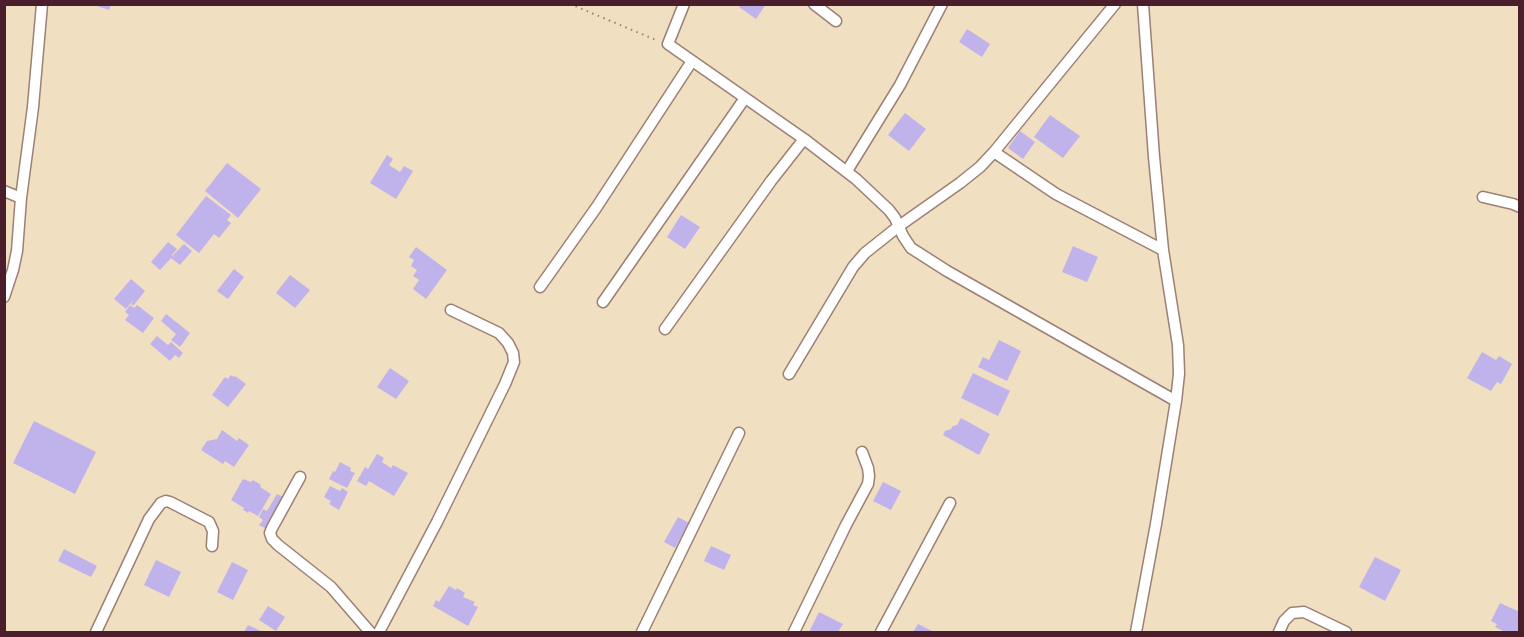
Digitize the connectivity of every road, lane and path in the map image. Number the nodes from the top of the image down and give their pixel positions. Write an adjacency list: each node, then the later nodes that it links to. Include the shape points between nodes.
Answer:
1 (42, 4): 17 (street)
2 (570, 4): 9 (path)
3 (684, 4): 9 (street)
4 (814, 4): 8 (street)
5 (942, 4): 14 (street, via 900,85)
6 (1115, 4): 13 (street)
7 (1143, 4): 20 (street)
8 (836, 21)
9 (668, 44): 10 (street)
10 (692, 61): 11 (street); 21 (street)
11 (745, 98): 12 (street); 23 (street)
12 (804, 139): 14 (street); 25 (street)
13 (994, 152): 19 (street, via 960,183); 20 (street, via 1056,194)
14 (847, 171): 19 (street, via 890,210)
15 (4, 191): 17 (street)
16 (1483, 197): 18 (street)
17 (21, 198): 22 (street, via 17,251)
18 (1520, 207)
19 (898, 226): 26 (street, via 865,252 853,267); 27 (street, via 911,248 947,272)
20 (1163, 250): 27 (street, via 1178,345)
21 (540, 287)
22 (4, 297)
23 (603, 302)
24 (452, 310): 35 (street, via 499,333 508,343 514,362)
25 (665, 329)
26 (789, 374)
27 (1176, 401): 39 (street)
28 (739, 433): 36 (street)
29 (862, 452): 37 (street, via 868,484)
30 (300, 477): 34 (street, via 272,528 272,538 331,587)
31 (950, 503): 38 (street)
32 (212, 546): 33 (street, via 209,522 170,502 161,503 149,519)
33 (96, 633)
34 (370, 633)
35 (380, 633)
36 (642, 633)
37 (794, 633)
38 (881, 633)
39 (1136, 633)
40 (1279, 633): 41 (street, via 1292,613 1304,612)
41 (1346, 633)

